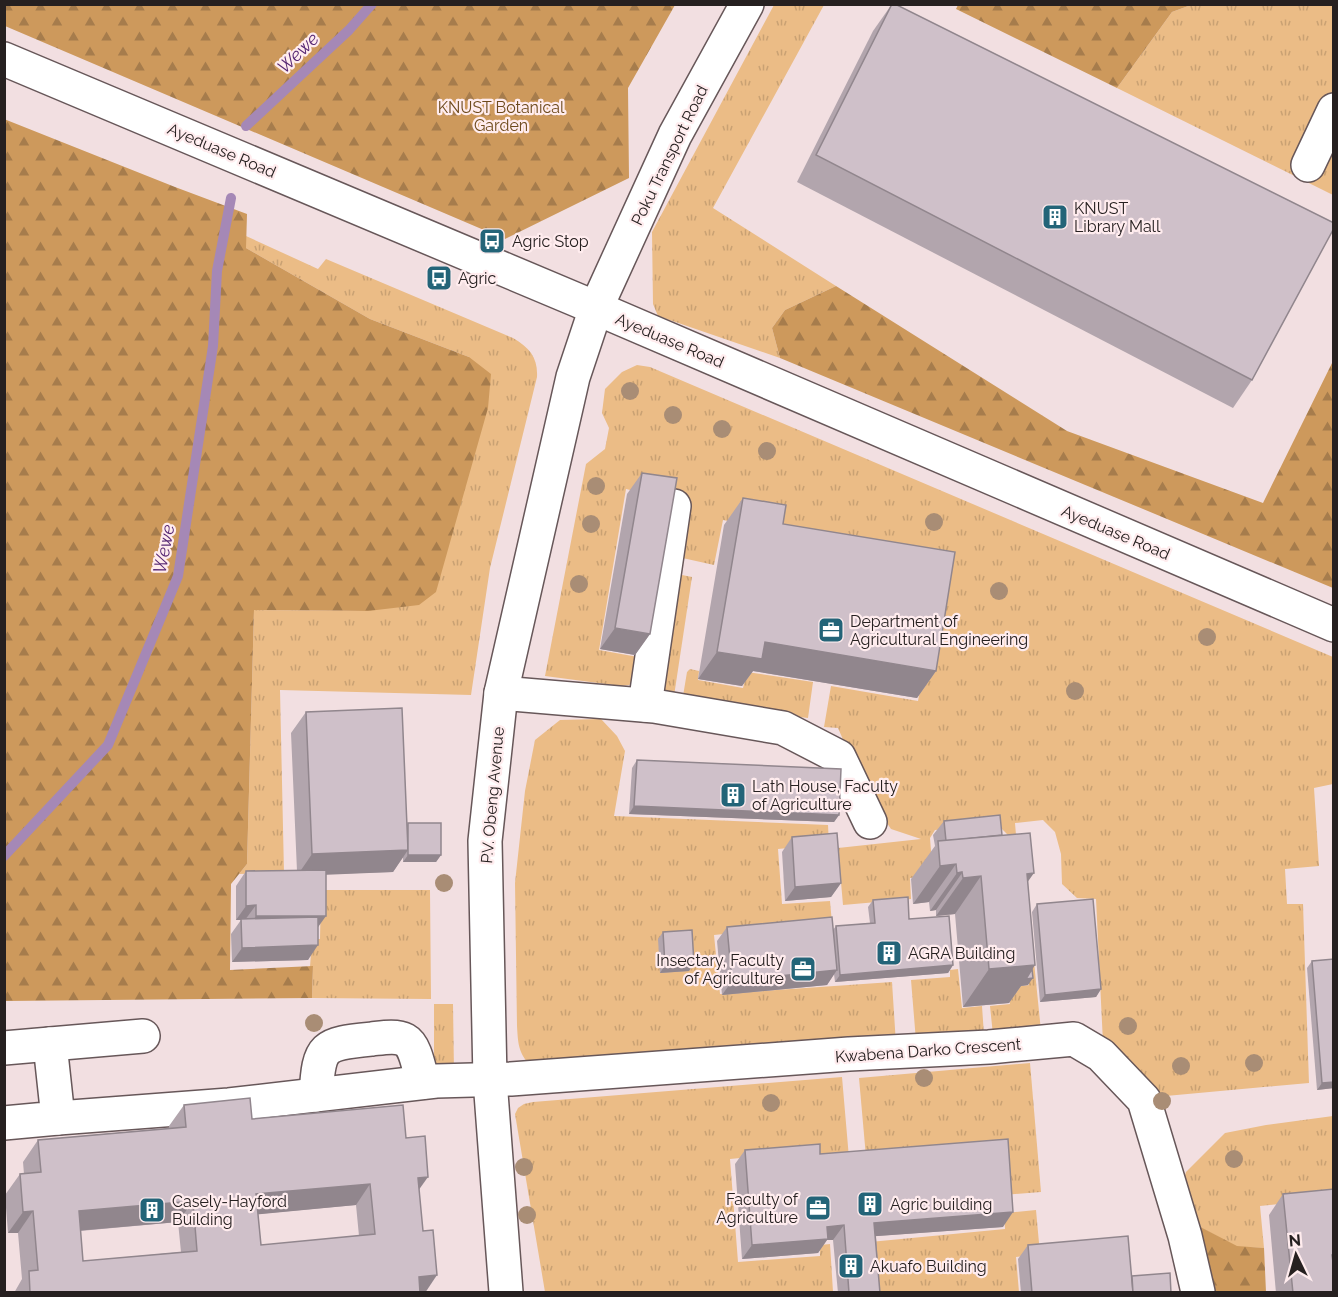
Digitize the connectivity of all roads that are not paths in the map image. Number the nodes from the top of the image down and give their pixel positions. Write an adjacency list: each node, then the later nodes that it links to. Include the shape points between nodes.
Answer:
1 (747, 4): 5 (street, Poku Transport Road, via 675,135)
2 (4, 58): 5 (street, Ayeduase Road)
3 (1334, 110): 4 (street)
4 (1308, 165)
5 (596, 308): 7 (street, Ayeduase Road); 8 (street, P.V. Obeng Avenue, via 573,377)
6 (674, 506): 9 (street)
7 (1334, 625)
8 (501, 693): 9 (street); 14 (street, P.V. Obeng Avenue, via 485,841)
9 (645, 705): 10 (street, via 783,728 839,757)
10 (870, 822)
11 (143, 1036): 12 (street)
12 (50, 1044): 13 (street); 17 (street)
13 (4, 1048)
14 (490, 1080): 15 (street, Kwabena Darko Crescent); 19 (street, P.V. Obeng Avenue); 20 (street, Kwabena Darko Crescent, via 1074,1039 1101,1055 1144,1100)
15 (423, 1082): 16 (street, Kwabena Darko Crescent); 16 (street, via 412,1048 404,1039 353,1041 330,1046 322,1056)
16 (316, 1095): 17 (street, Kwabena Darko Crescent)
17 (58, 1118): 18 (street, Kwabena Darko Crescent)
18 (4, 1123)
19 (506, 1293)
20 (1198, 1293)

